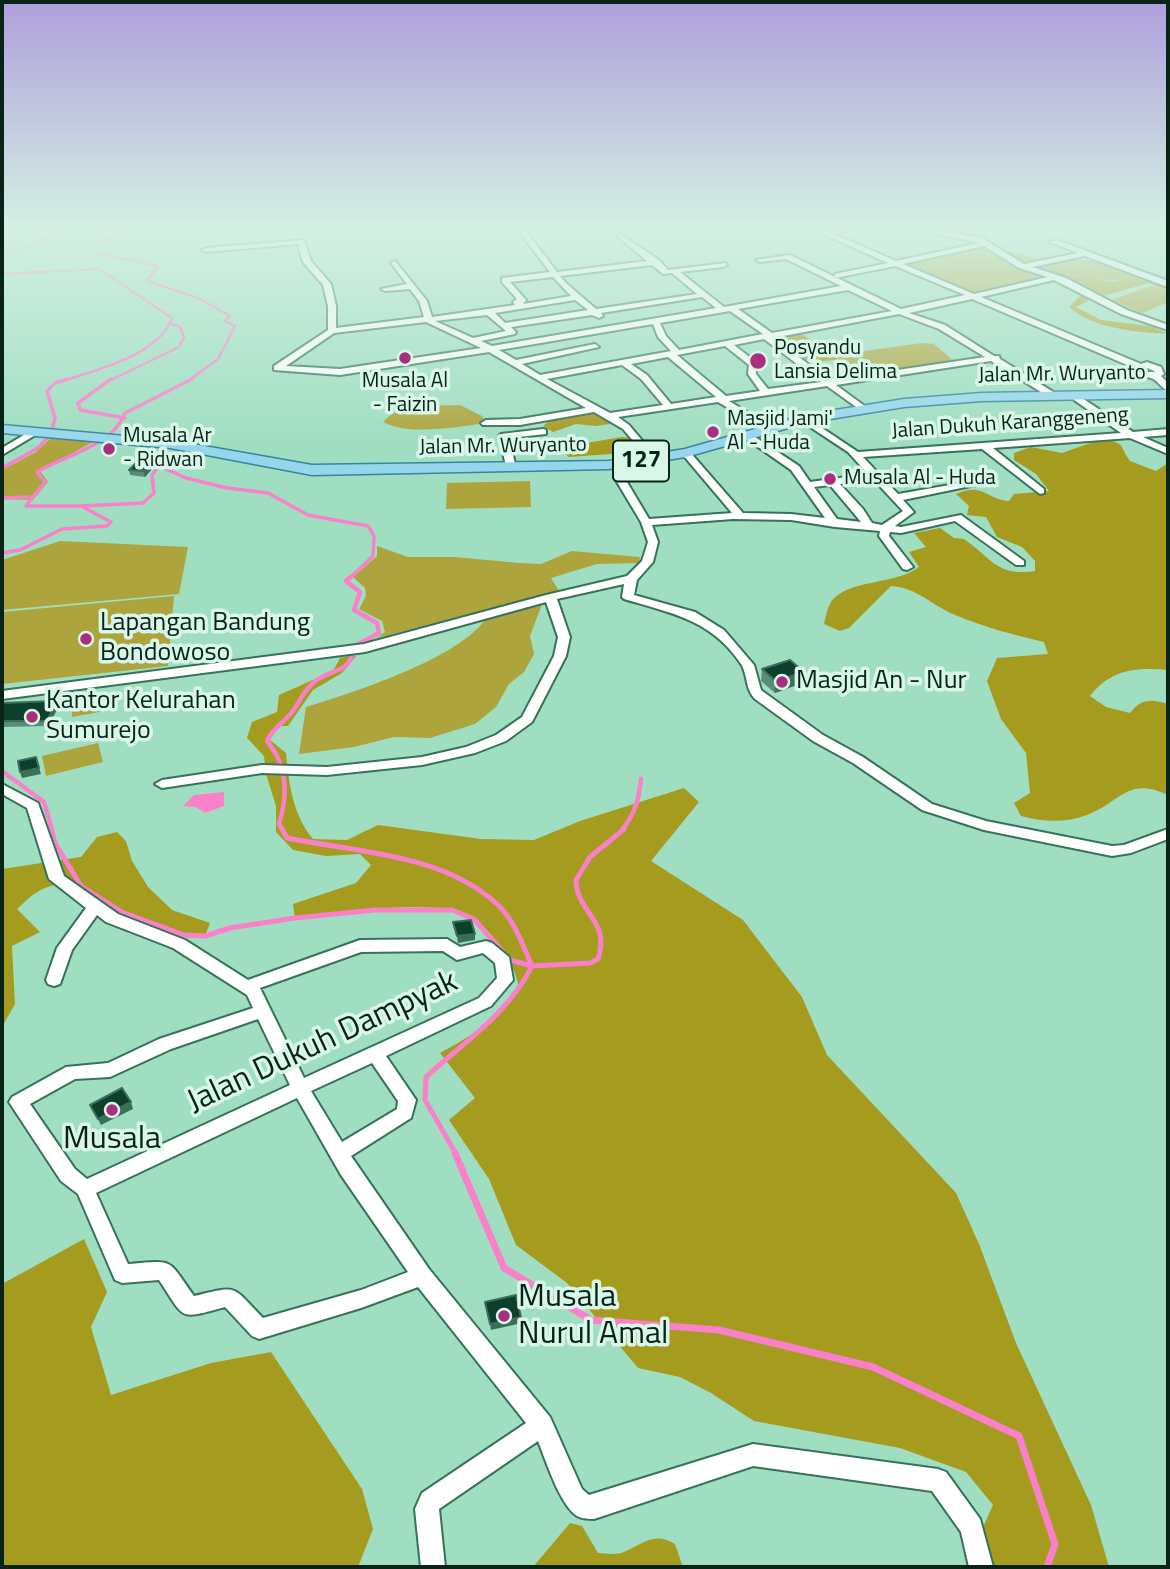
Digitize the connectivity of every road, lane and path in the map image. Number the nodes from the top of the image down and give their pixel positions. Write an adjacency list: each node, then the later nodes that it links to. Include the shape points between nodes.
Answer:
1 (330, 299): 24 (street)
2 (422, 299): 18 (street)
3 (521, 299): 13 (street, via 517,302)
4 (562, 299): 13 (street)
5 (580, 299): 16 (street)
6 (676, 299): 16 (street)
7 (710, 299): 14 (street)
8 (785, 299): 14 (street)
9 (874, 299): 17 (street)
10 (966, 299): 17 (street)
11 (983, 299): 37 (street, via 1138,366 1133,369 1155,375)
12 (1101, 299): 21 (street, via 1141,319)
13 (522, 308): 15 (street)
14 (727, 309): 19 (street); 25 (street)
15 (489, 312): 18 (street); 22 (street)
16 (595, 312): 20 (street); 23 (street)
17 (900, 312): 25 (street); 32 (street, via 942,327)
18 (429, 321): 24 (street); 27 (street)
19 (656, 321): 23 (street); 31 (street)
20 (525, 322): 22 (street); 26 (street)
21 (1166, 324)
22 (505, 326): 27 (street, via 512,332)
23 (612, 329): 26 (street)
24 (332, 331): 30 (street, via 277,368 336,372)
25 (768, 335): 28 (street); 36 (street)
26 (548, 340): 30 (street)
27 (471, 341): 30 (street)
28 (726, 343): 31 (street); 38 (street, via 753,364 752,374)
29 (595, 347): 34 (street)
30 (491, 349): 34 (street)
31 (673, 352): 33 (street); 42 (street)
32 (996, 358): 36 (street); 40 (street)
33 (621, 361): 35 (street); 43 (street, via 644,377)
34 (514, 363): 35 (street)
35 (538, 377): 44 (street)
36 (830, 383): 38 (street); 45 (street)
37 (1168, 388)
38 (766, 393): 42 (street)
39 (1168, 394): 41 (main road, Jalan Mr. Wuryanto / 127)
40 (1052, 395): 41 (main road, Jalan Mr. Wuryanto / 127); 45 (main road, Jalan Mr. Wuryanto / 127)
41 (1073, 395): 54 (street)
42 (722, 399): 43 (street); 49 (street)
43 (669, 407): 46 (street)
44 (596, 409): 46 (street); 48 (street)
45 (863, 409): 47 (main road, Jalan Mr. Wuryanto / 127)
46 (609, 415): 61 (street, via 626,427)
47 (804, 419): 49 (main road, Jalan Mr. Wuryanto / 127); 60 (street)
48 (486, 423)
49 (767, 428): 55 (main road, Jalan Mr. Wuryanto / 127)
50 (2, 429): 51 (main road, Jalan Mr. Wuryanto / 127)
51 (37, 431): 58 (street); 63 (main road, Jalan Mr. Wuryanto / 127, via 170,444 312,470)
52 (543, 432): 63 (street, via 504,436)
53 (1168, 432): 54 (street, Jalan Dukuh Karanggeneng)
54 (1128, 434): 56 (street, Jalan Dukuh Karanggeneng); 57 (street)
55 (746, 435): 59 (main road, Jalan Mr. Wuryanto / 127); 67 (street, via 795,468)
56 (985, 446): 60 (street, Jalan Dukuh Karanggeneng); 68 (street)
57 (1168, 451)
58 (2, 452)
59 (686, 453): 61 (main road, Jalan Mr. Wuryanto / 127); 70 (street)
60 (855, 455): 64 (street)
61 (653, 459): 62 (main road, Jalan Mr. Wuryanto / 127)
62 (634, 462): 63 (main road, Jalan Mr. Wuryanto / 127); 71 (street, via 619,477)
63 (511, 468)
64 (874, 476): 66 (street); 69 (street)
65 (986, 480): 69 (street)
66 (833, 482): 67 (street); 73 (street)
67 (808, 485): 72 (street)
68 (1040, 491)
69 (896, 498): 74 (street, via 908,513)
70 (740, 516): 71 (street); 72 (street)
71 (646, 522): 77 (street, via 653,542 646,562)
72 (835, 524): 73 (street)
73 (869, 527): 74 (street)
74 (886, 527): 75 (street, via 901,530 957,517); 76 (street, via 884,536)
75 (1020, 563)
76 (907, 567)
77 (631, 579): 78 (street); 82 (street, via 627,593 633,601 691,615 720,633 748,665 755,691 818,738 937,811 1112,851)
78 (550, 597): 79 (street, via 365,648); 80 (street, via 564,643 538,700 521,725 470,750 422,761 327,771 261,769)
79 (2, 695)
80 (162, 784)
81 (2, 788): 83 (street, via 33,806 57,879)
82 (1168, 834)
83 (96, 906): 84 (street, via 65,948); 85 (street, via 112,918 179,944)
84 (54, 980)
85 (246, 987): 86 (street); 87 (street, Jalan Dukuh Dampyak, via 360,946 447,945 457,954 486,947 503,961 505,980 485,1002)
86 (263, 1011): 88 (street); 90 (street, Jalan Dukuh Dampyak, via 165,1044 110,1070 72,1072 18,1101 68,1175)
87 (375, 1055): 88 (street, Jalan Dukuh Dampyak); 89 (street, via 408,1107)
88 (301, 1090): 89 (street); 90 (street, Jalan Dukuh Dampyak)
89 (339, 1154): 91 (street)
90 (85, 1189): 91 (street, Jalan Dukuh Dampyak, via 122,1274 164,1270 189,1307 229,1297 259,1329)
91 (422, 1276): 92 (street)
92 (542, 1425): 93 (street, via 430,1501); 94 (street, via 574,1497 584,1507 753,1455 938,1480 972,1527)
93 (433, 1567)
94 (981, 1567)

